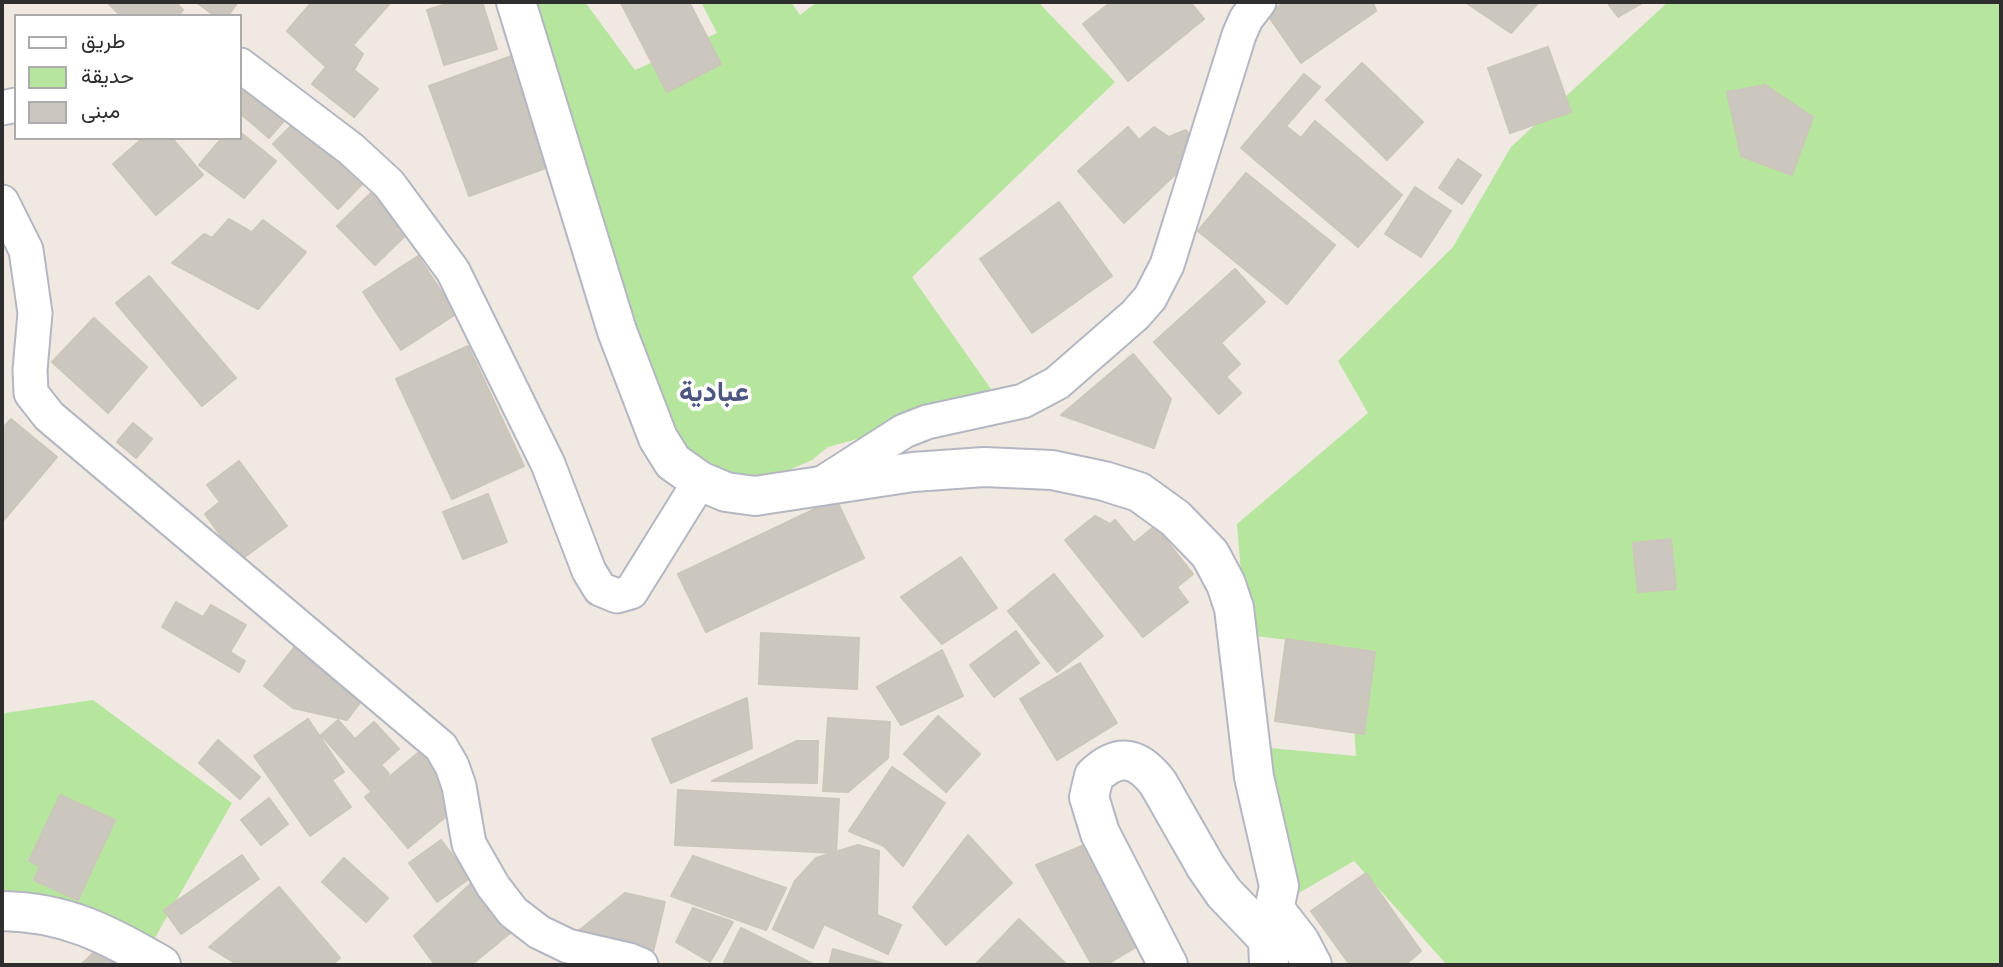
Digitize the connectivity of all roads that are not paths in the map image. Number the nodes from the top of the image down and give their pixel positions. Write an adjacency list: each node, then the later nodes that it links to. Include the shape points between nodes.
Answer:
1 (516, 2): 5 (main road, via 621,343 658,438 673,462)
2 (1259, 2): 6 (street, via 1239,35 1167,265 1135,316 1038,395 904,431)
3 (242, 67): 5 (street, via 351,149 389,184 453,271 548,464 600,589 617,596 631,592)
4 (2, 202): 10 (street, via 26,250 35,313 31,393 49,416 441,747 459,786 469,844 513,912 568,946)
5 (700, 481): 6 (main road, via 726,492 755,496)
6 (816, 487): 8 (main road, via 925,471 984,467 1052,470 1139,492 1175,518 1210,554 1234,608 1254,777 1279,886)
7 (2, 911): 9 (main road, via 79,923)
8 (1271, 938): 11 (main road, via 1224,893 1149,771 1126,760 1114,761 1094,776 1089,797 1100,833); 12 (main road, via 1300,942)
9 (161, 965)
10 (641, 965)
11 (1168, 965)
12 (1312, 965)

